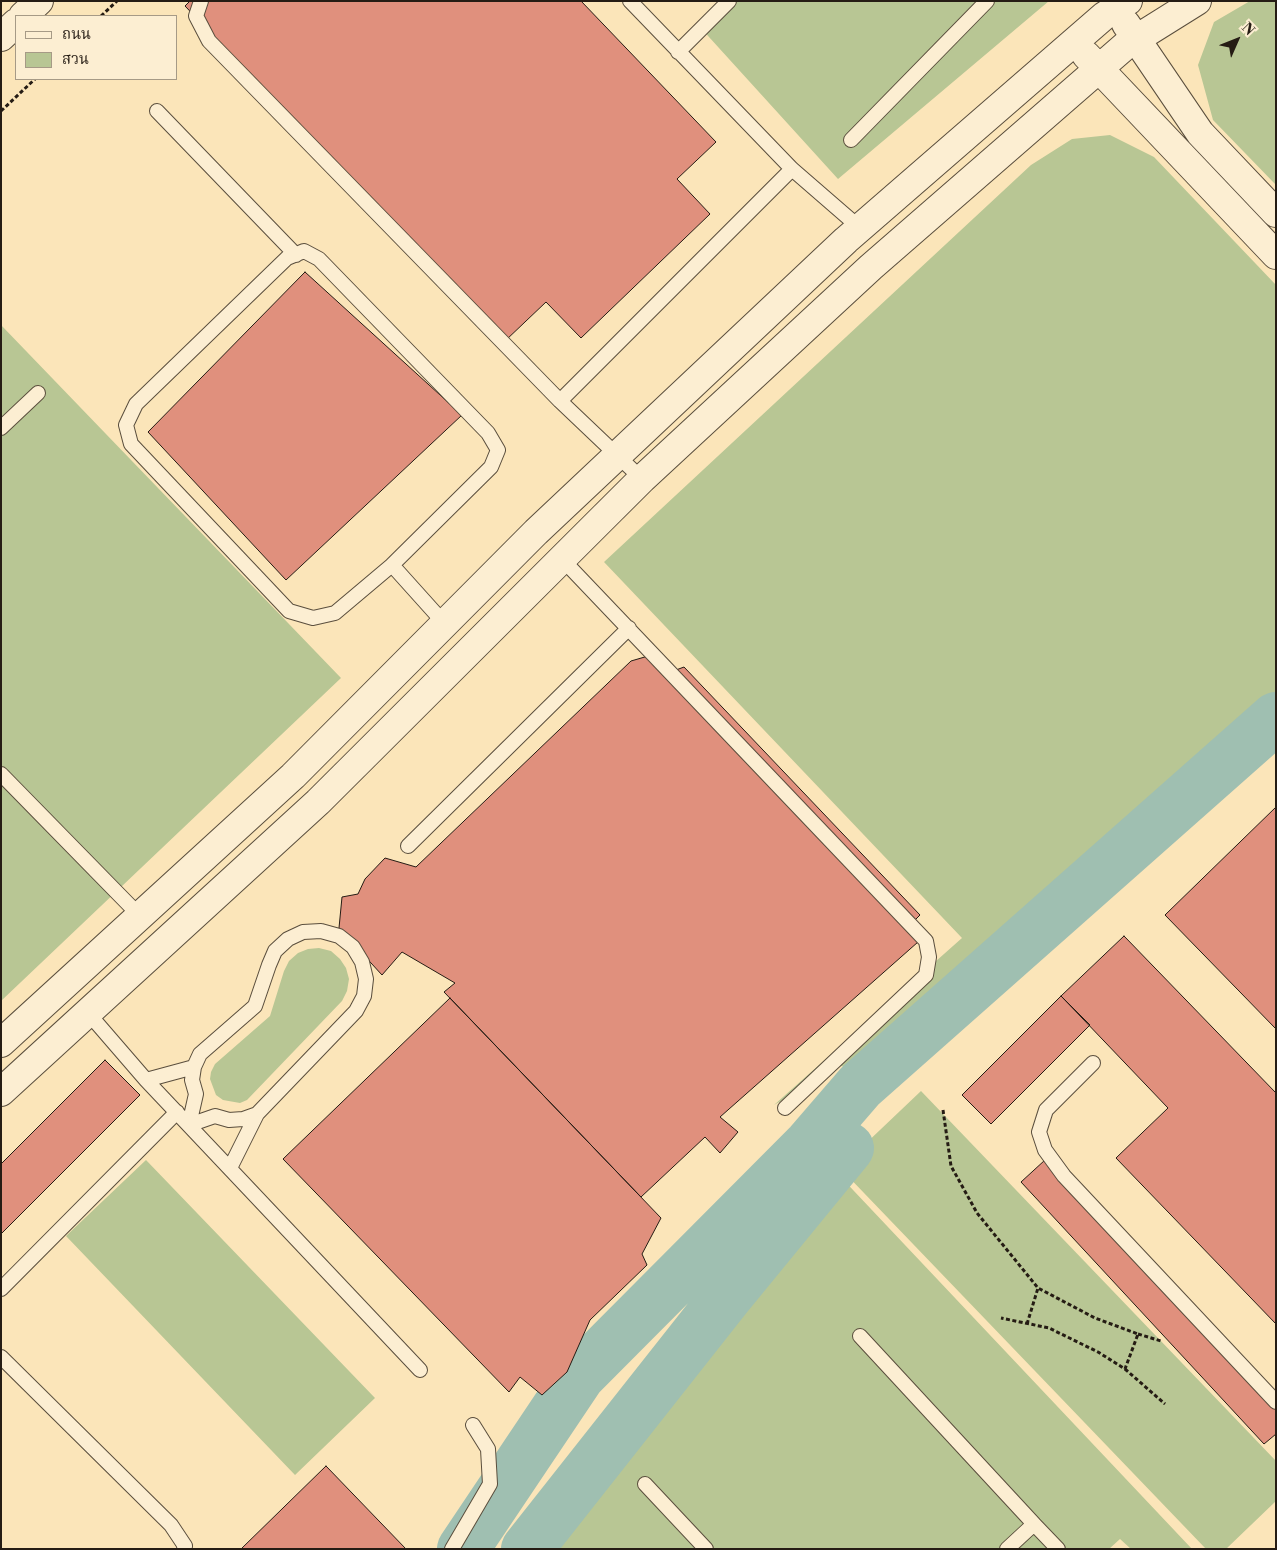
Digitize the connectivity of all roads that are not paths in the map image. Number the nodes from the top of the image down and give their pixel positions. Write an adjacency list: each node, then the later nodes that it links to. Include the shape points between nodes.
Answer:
1 (39, 1): 8 (street)
2 (200, 1): 23 (lane, via 196,16 209,41)
3 (630, 1): 13 (lane)
4 (729, 1): 13 (lane)
5 (987, 1): 16 (lane)
6 (1197, 1): 11 (street)
7 (1121, 5): 11 (street); 12 (street)
8 (25, 15)
9 (15, 24): 10 (street)
10 (1, 37)
11 (1137, 39): 14 (street); 18 (street, via 1200,134)
12 (1074, 42): 14 (street); 19 (street)
13 (678, 52): 17 (lane)
14 (1098, 69): 21 (street); 26 (street, via 871,267)
15 (157, 111): 20 (lane)
16 (851, 140)
17 (792, 169): 19 (lane); 23 (lane)
18 (1276, 213)
19 (860, 228): 25 (street)
20 (296, 255): 28 (lane, via 304,251 319,259 488,433 498,450 491,468); 28 (lane, via 287,258 136,404 126,425 131,444 290,611 313,618 335,614)
21 (1276, 255)
22 (38, 393): 24 (lane)
23 (560, 401): 25 (lane)
24 (1, 428)
25 (618, 456): 26 (lane); 29 (street, via 536,532)
26 (642, 479): 27 (street)
27 (562, 559): 30 (lane); 34 (street, via 318,802)
28 (392, 565): 29 (lane)
29 (445, 624): 33 (street, via 293,776)
30 (629, 628): 32 (lane); 40 (lane, via 926,941 929,957 926,975)
31 (1, 774): 33 (lane)
32 (408, 846)
33 (140, 916): 35 (street)
34 (89, 1014): 38 (lane); 39 (street)
35 (1, 1043)
36 (1093, 1062): 49 (lane, via 1046,1110 1039,1132 1045,1150 1064,1176)
37 (194, 1067): 38 (lane); 42 (lane, via 200,1054 255,1006 275,951 288,939 303,932 321,931 339,936 353,947 362,962 366,979 364,996 356,1011); 43 (lane, via 192,1080 196,1094)
38 (146, 1080): 41 (lane)
39 (1, 1092)
40 (785, 1108)
41 (177, 1112): 43 (lane); 45 (lane)
42 (257, 1114): 43 (lane, via 229,1120 215,1116); 44 (lane)
43 (189, 1126): 44 (lane)
44 (230, 1168): 48 (lane)
45 (1, 1289)
46 (860, 1336): 52 (lane)
47 (1, 1357): 53 (lane, via 171,1525)
48 (420, 1370)
49 (1276, 1402)
50 (474, 1425): 54 (lane, via 488,1449 490,1484)
51 (644, 1484): 55 (lane)
52 (1034, 1524): 56 (lane); 57 (lane)
53 (184, 1549)
54 (452, 1549)
55 (706, 1549)
56 (1007, 1549)
57 (1058, 1549)

